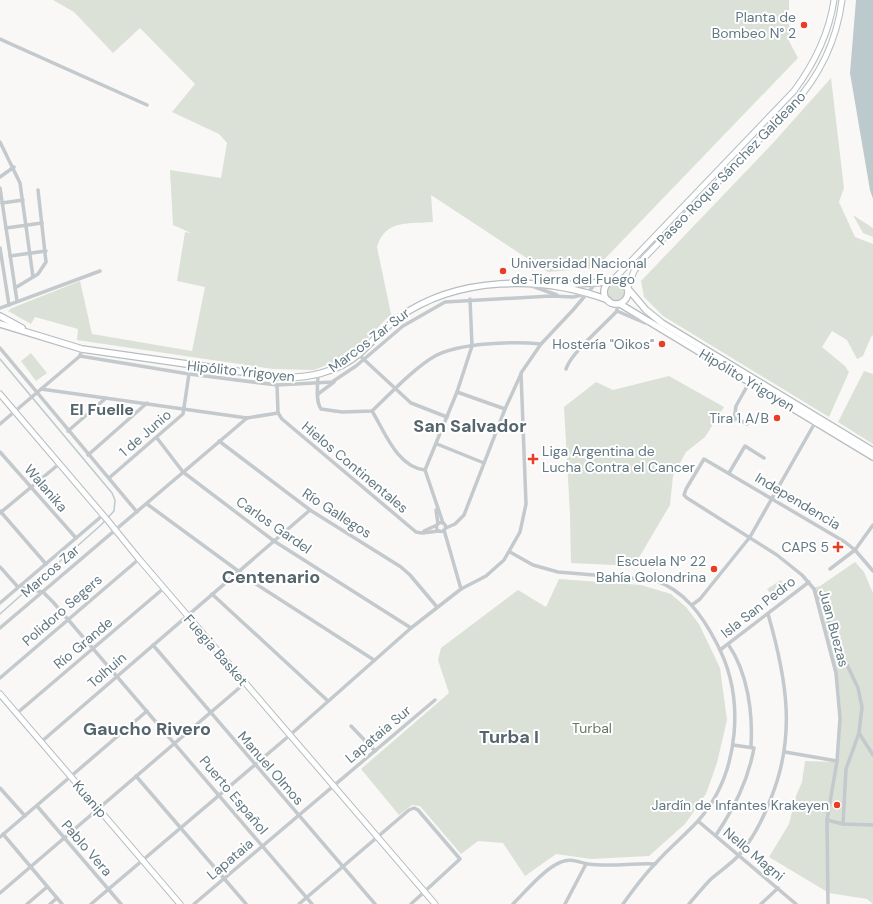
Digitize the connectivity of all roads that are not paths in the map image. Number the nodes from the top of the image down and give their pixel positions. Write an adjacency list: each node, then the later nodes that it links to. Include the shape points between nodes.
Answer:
1 (834, 0): 4 (main road, Paseo Roque Sánchez Galdeano, via 823,42)
2 (842, 0): 5 (main road, Paseo Roque Sánchez Galdeano, via 831,44)
3 (0, 38): 6 (street)
4 (808, 72): 5 (main road); 10 (main road, Paseo Roque Sánchez Galdeano, via 786,100)
5 (816, 76): 13 (main road, Paseo Roque Sánchez Galdeano, via 802,96)
6 (147, 105)
7 (0, 142): 8 (street)
8 (14, 167): 9 (street); 14 (street)
9 (0, 177)
10 (705, 184): 13 (main road); 25 (main road, Paseo Roque Sánchez Galdeano)
11 (0, 188): 15 (street)
12 (38, 190): 16 (street)
13 (711, 190): 30 (main road, Paseo Roque Sánchez Galdeano, via 638,265)
14 (23, 200): 15 (street); 17 (street)
15 (2, 203): 18 (street)
16 (42, 223): 17 (street); 20 (street)
17 (26, 225): 18 (street); 21 (street)
18 (6, 228): 22 (street)
19 (0, 248): 38 (street)
20 (46, 251): 21 (street); 24 (street, via 45,267)
21 (30, 253): 22 (street); 24 (street)
22 (10, 256): 29 (street)
23 (100, 271): 36 (street)
24 (32, 277): 29 (street)
25 (611, 281): 26 (main road, Hipólito Yrigoyen); 30 (main road, via 623,281); 35 (main road, via 606,285 604,293)
26 (597, 282): 28 (main road, Hipólito Yrigoyen); 31 (street)
27 (528, 284): 28 (main road, Hipólito Yrigoyen); 32 (street); 50 (main road, Hipólito Yrigoyen, via 460,290 432,299 397,319)
28 (553, 286): 31 (main road, Hipólito Yrigoyen)
29 (15, 288): 36 (street)
30 (628, 289): 37 (main road, via 628,297); 58 (main road, Hipólito Yrigoyen, via 646,310 662,323)
31 (587, 294): 33 (street, Marcos Zar Sur); 35 (main road, Hipólito Yrigoyen); 39 (street)
32 (558, 296): 33 (street, Marcos Zar Sur); 34 (street, Marcos Zar Sur)
33 (574, 297): 39 (street)
34 (470, 299): 47 (street); 52 (street, Marcos Zar Sur, via 445,302 416,316)
35 (608, 300): 37 (main road)
36 (16, 301): 38 (street)
37 (618, 304): 41 (street); 43 (main road, Hipólito Yrigoyen)
38 (9, 305): 40 (street)
39 (577, 306): 46 (street)
40 (0, 308)
41 (617, 311): 43 (street, via 645,323); 53 (street, via 568,363)
42 (0, 316): 45 (main road)
43 (652, 322): 58 (main road, Hipólito Yrigoyen)
44 (0, 324): 45 (main road)
45 (27, 332): 49 (main road, Hipólito Yrigoyen)
46 (541, 344): 47 (street); 54 (street)
47 (472, 346): 62 (street, via 455,348 435,356); 63 (street)
48 (0, 348): 65 (street)
49 (82, 349): 51 (street); 56 (main road, Hipólito Yrigoyen, via 278,377 299,378)
50 (358, 354): 52 (street); 56 (main road, Hipólito Yrigoyen, via 334,369)
51 (80, 356): 55 (street, Marcos Zar Sur); 61 (street)
52 (364, 359): 57 (street, Marcos Zar Sur); 62 (street)
53 (566, 369)
54 (521, 373): 70 (street); 113 (street, via 526,504 520,532)
55 (189, 374): 60 (street, Marcos Zar Sur); 69 (street, 1 de Junio)
56 (318, 374): 59 (street)
57 (336, 380): 59 (street, Marcos Zar Sur); 66 (street)
58 (751, 380): 76 (main road, Hipólito Yrigoyen); 78 (street, via 736,406 734,419)
59 (318, 383): 60 (street, Marcos Zar Sur); 66 (street)
60 (277, 386): 73 (street)
61 (41, 389): 65 (street); 67 (street)
62 (396, 389): 71 (street); 74 (street, via 411,403)
63 (457, 392): 70 (street); 74 (street)
64 (0, 394): 72 (main road, Fuegia Basket)
65 (35, 394): 72 (street); 79 (street)
66 (318, 394): 71 (street, via 319,406 324,410 361,413)
67 (106, 398): 68 (street); 79 (street)
68 (147, 403): 69 (street); 85 (street)
69 (185, 409): 75 (street); 80 (street, 1 de Junio, via 181,417)
70 (505, 409): 88 (street)
71 (372, 411): 90 (street, via 400,457 412,467)
72 (15, 412): 77 (street); 89 (main road, Fuegia Basket)
73 (278, 413): 75 (street); 108 (street, Hielos Continentales, via 366,492 416,532)
74 (447, 417): 82 (street)
75 (247, 418): 81 (street)
76 (817, 419): 83 (main road, Hipólito Yrigoyen); 86 (main road, Hipólito Yrigoyen); 96 (street)
77 (0, 424)
78 (747, 424)
79 (68, 431): 85 (street)
80 (157, 438): 91 (street, Carlos Gardel); 93 (street, 1 de Junio)
81 (219, 441): 91 (street); 99 (street, Río Gallegos)
82 (437, 444): 88 (street); 90 (street)
83 (873, 450)
84 (0, 452): 94 (street, Walanika)
85 (88, 455): 93 (street)
86 (873, 457)
87 (764, 458): 92 (street, via 745,446)
88 (484, 463): 107 (street, via 464,515 455,524)
89 (59, 464): 94 (street); 102 (main road, Fuegia Basket)
90 (425, 470): 98 (street)
91 (183, 472): 97 (street); 111 (street, Carlos Gardel)
92 (729, 473): 95 (street, Independencia, via 704,459); 96 (street, Independencia)
93 (109, 478): 101 (street)
94 (31, 488): 100 (street); 110 (street, Walanika)
95 (684, 495): 109 (street, Juan Buezas)
96 (772, 499): 109 (street); 112 (street, Independencia)
97 (147, 504): 101 (street); 119 (street)
98 (435, 505): 103 (street); 104 (street)
99 (310, 510): 111 (street, Tolhuin); 129 (street, Río Gallegos, via 401,567)
100 (0, 512): 115 (street)
101 (138, 512): 106 (street)
102 (103, 515): 106 (main road, Fuegia Basket); 110 (street)
103 (443, 522): 104 (street); 107 (street)
104 (437, 525): 107 (street); 108 (street)
105 (873, 526): 112 (street)
106 (114, 530): 114 (main road, Fuegia Basket); 125 (street, Marcos Zar)
107 (442, 530): 108 (street); 123 (street)
108 (422, 533)
109 (750, 537): 120 (street, Juan Buezas, via 777,555); 128 (street, via 700,599)
110 (76, 538): 115 (street)
111 (274, 541): 119 (street, Tolhuin); 134 (street, Carlos Gardel)
112 (855, 550): 117 (street); 118 (street, Independencia)
113 (510, 552): 123 (street, via 496,569); 128 (street, via 534,565 558,572 654,580 670,587)
114 (139, 559): 122 (main road, Fuegia Basket); 132 (street, Polidoro Segers)
115 (46, 564): 121 (street)
116 (0, 567): 121 (street)
117 (830, 569)
118 (873, 571)
119 (238, 572): 126 (street, Tolhuin); 139 (street)
120 (809, 582): 124 (street, Juan Buezas); 130 (street, Isla San Pedro)
121 (18, 587): 125 (street); 127 (street)
122 (164, 588): 131 (main road, Fuegia Basket); 137 (street, Río Grande)
123 (461, 589): 129 (street)
124 (814, 590): 150 (street, via 824,604 831,631 858,688 862,707); 159 (street, Juan Buezas, via 836,673 840,718)
125 (43, 592): 132 (street, Puerto Español); 133 (street, Marcos Zar)
126 (212, 594): 131 (street, Tolhuin); 145 (street)
127 (0, 603)
128 (692, 605): 138 (street, via 707,624)
129 (437, 607): 134 (street)
130 (768, 614): 135 (street, Isla San Pedro); 157 (street, via 785,687)
131 (187, 615): 136 (street, Tolhuin); 142 (main road, Fuegia Basket)
132 (68, 619): 137 (street, Puerto Español); 141 (street, Polidoro Segers)
133 (0, 628)
134 (411, 628): 139 (street)
135 (728, 644): 138 (street, Isla San Pedro); 155 (street, via 743,672 751,726)
136 (153, 645): 140 (street, Tolhuin); 148 (street, Manuel Olmos)
137 (93, 648): 140 (street, Puerto Español); 147 (street, Río Grande)
138 (720, 650): 154 (street, via 730,677 733,698)
139 (374, 660): 145 (street)
140 (117, 676): 146 (street, Puerto Español); 152 (street, Tolhuin)
141 (0, 678)
142 (245, 683): 148 (street); 151 (main road, Fuegia Basket)
143 (0, 694): 147 (main road, Kuanip)
144 (435, 700): 156 (street, Lapataia Sur)
145 (328, 702): 151 (street)
146 (147, 711): 153 (street, Puerto Español); 161 (street)
147 (16, 714): 152 (main road, Kuanip)
148 (210, 714): 153 (street); 160 (street, Manuel Olmos)
149 (351, 726): 156 (street)
150 (859, 732): 158 (street); 172 (street, via 846,768)
151 (290, 735): 160 (street); 163 (main road, Fuegia Basket)
152 (41, 742): 161 (main road, Kuanip)
153 (175, 743): 162 (street); 165 (street, Puerto Español)
154 (733, 745): 155 (street); 171 (street, via 720,786)
155 (751, 747): 176 (street, via 754,748 744,785 734,808)
156 (375, 751): 163 (street, Lapataia Sur)
157 (785, 752): 159 (street); 180 (street, via 764,817)
158 (873, 754)
159 (837, 761): 170 (street, Juan Buezas)
160 (255, 765): 165 (street); 169 (street, Manuel Olmos)
161 (70, 776): 166 (street); 167 (main road, Kuanip)
162 (136, 776): 167 (street); 174 (street)
163 (334, 785): 169 (street, Lapataia); 177 (main road, Fuegia Basket)
164 (0, 788): 168 (street)
165 (219, 795): 174 (street); 179 (street, Puerto Español)
166 (37, 806): 168 (street); 178 (street, Pablo Vera)
167 (98, 809): 178 (street); 181 (main road, Kuanip)
168 (24, 816): 175 (street)
169 (298, 816): 179 (street, Lapataia); 184 (street, Manuel Olmos)
170 (826, 820): 172 (street); 213 (street, Juan Buezas)
171 (698, 821): 176 (street, Nello Magni); 183 (street)
172 (843, 824): 173 (street)
173 (873, 825)
174 (181, 827): 181 (street); 186 (street)
175 (2, 836): 185 (street)
176 (716, 836): 180 (street, Nello Magni)
177 (378, 837): 184 (street); 190 (main road, Fuegia Basket); 190 (street, via 414,808 460,859)
178 (64, 839): 185 (street); 189 (street, Pablo Vera)
179 (263, 846): 186 (street, Lapataia); 192 (street, Puerto Español)
180 (739, 855): 188 (street, Nello Magni); 210 (street, via 710,880)
181 (142, 860): 189 (street); 199 (main road, Kuanip)
182 (586, 864): 183 (street); 207 (street, via 573,860 560,862); 208 (street)
183 (655, 864): 209 (street)
184 (342, 866): 192 (street); 204 (street, Manuel Olmos)
185 (30, 867): 187 (street); 191 (street)
186 (224, 878): 200 (street, Lapataia); 201 (street)
187 (47, 887): 193 (street); 194 (street)
188 (778, 888): 211 (street); 212 (street, Nello Magni)
189 (108, 889): 197 (street); 198 (street, Pablo Vera)
190 (425, 892): 205 (street); 206 (main road, Fuegia Basket)
191 (0, 893)
192 (307, 897): 202 (street); 203 (street, Puerto Español)
193 (57, 898): 195 (street); 196 (street)
194 (27, 904)
195 (50, 904)
196 (62, 904)
197 (91, 904)
198 (121, 904)
199 (180, 904)
200 (194, 904)
201 (246, 904)
202 (299, 904)
203 (312, 904)
204 (375, 904)
205 (410, 904)
206 (435, 904)
207 (512, 904)
208 (565, 904)
209 (623, 904)
210 (689, 904)
211 (761, 904)
212 (796, 904)
213 (828, 904)

